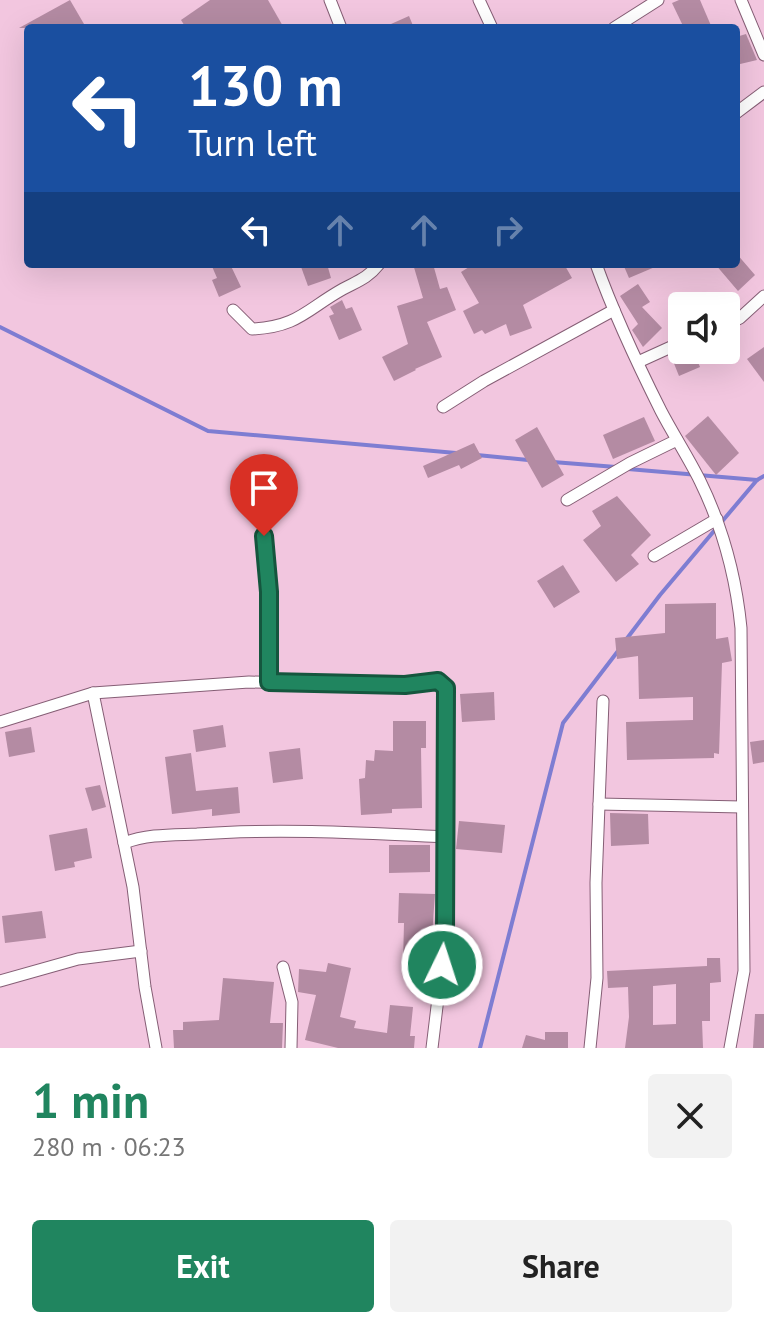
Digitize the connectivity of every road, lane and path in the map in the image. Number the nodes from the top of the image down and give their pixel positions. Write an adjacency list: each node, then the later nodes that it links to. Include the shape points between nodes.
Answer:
1 (330, 0): 5 (street)
2 (479, 0): 6 (street)
3 (658, 0): 7 (street)
4 (741, 0): 8 (street)
5 (339, 24)
6 (490, 24)
7 (620, 24)
8 (764, 55)
9 (764, 92): 10 (street)
10 (740, 110)
11 (376, 268): 14 (street, via 298,320 275,328 252,329)
12 (598, 268): 15 (street)
13 (764, 296): 16 (street)
14 (233, 310)
15 (614, 310): 18 (street); 19 (street)
16 (740, 318)
17 (668, 348): 18 (street)
18 (638, 362): 20 (street)
19 (443, 407)
20 (677, 440): 21 (street); 22 (street)
21 (567, 500)
22 (717, 519): 24 (street); 30 (street, via 737,586 741,628)
23 (264, 536): 25 (lane)
24 (654, 556)
25 (269, 682): 26 (street); 31 (street, via 438,681 446,688)
26 (93, 693): 28 (street); 32 (street)
27 (603, 701): 29 (street)
28 (0, 722)
29 (599, 804): 30 (street); 39 (street, via 597,978)
30 (742, 807): 40 (street, via 744,971)
31 (446, 837): 32 (street, via 279,830 159,835); 38 (street, via 445,940)
32 (124, 843): 33 (street)
33 (141, 951): 35 (street, via 78,959); 36 (street)
34 (283, 967): 37 (street, via 292,1002)
35 (0, 981)
36 (156, 1048)
37 (291, 1048)
38 (432, 1048)
39 (590, 1048)
40 (730, 1048)

